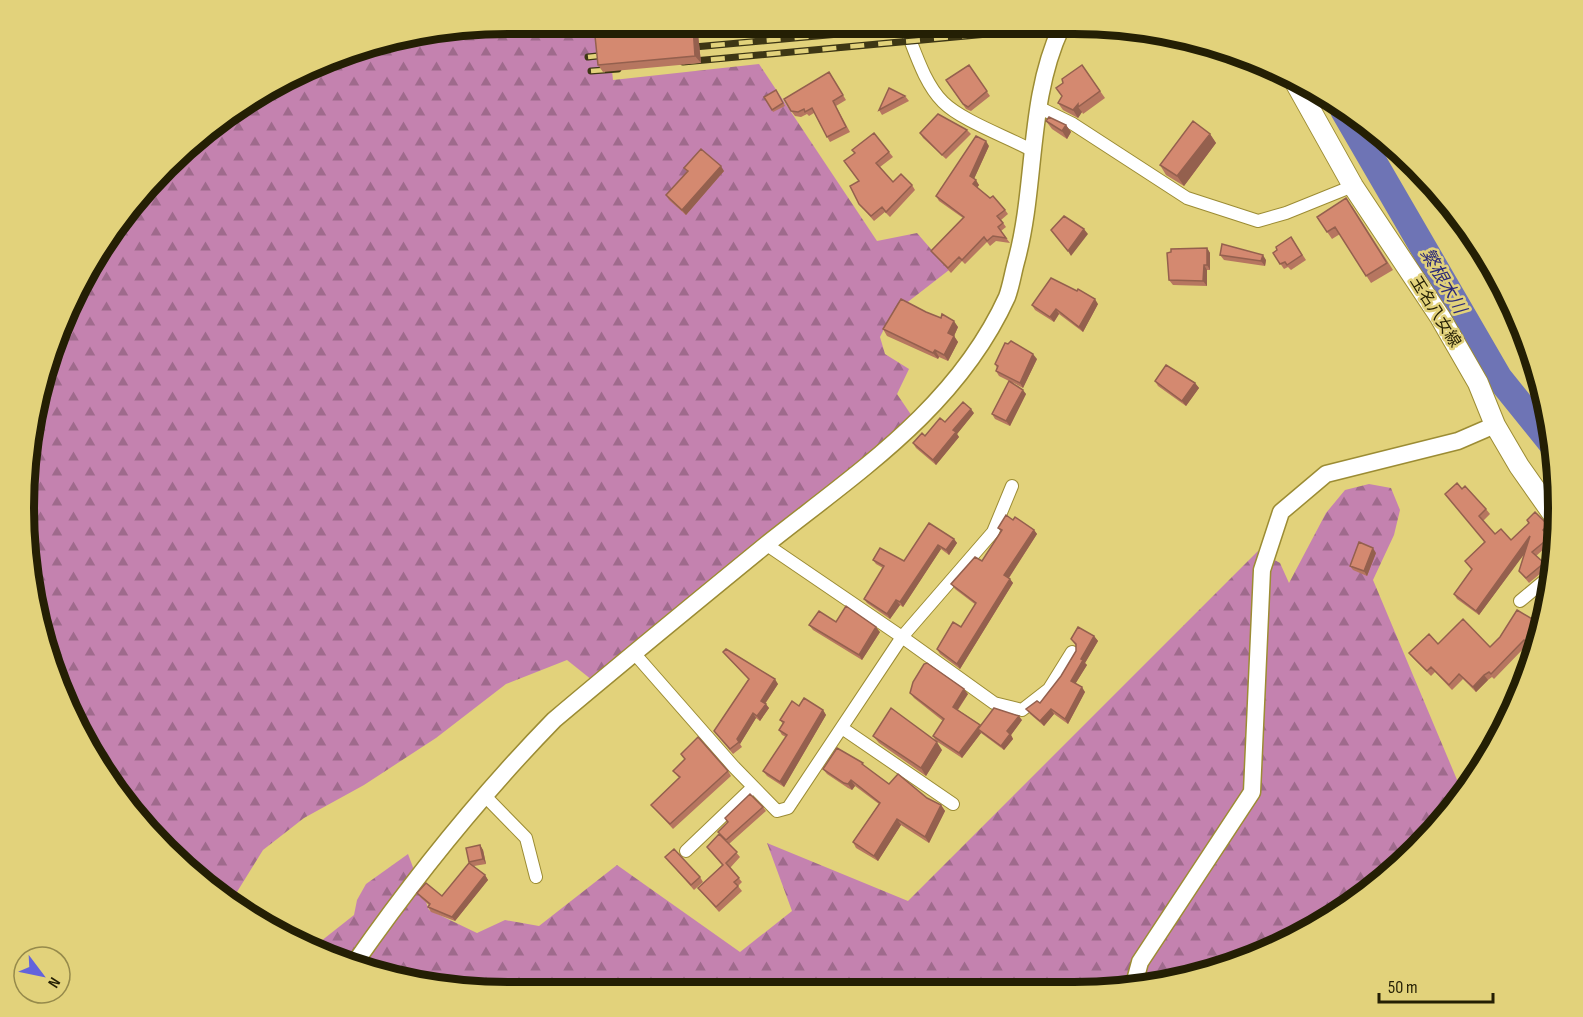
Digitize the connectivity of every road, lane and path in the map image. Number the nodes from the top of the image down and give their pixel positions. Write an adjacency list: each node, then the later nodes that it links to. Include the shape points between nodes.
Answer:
1 (908, 34): 5 (street, via 922,69 943,102 986,129)
2 (1058, 34): 4 (street, via 1047,58)
3 (1300, 92): 6 (main road, 玉名八女線)
4 (1038, 107): 5 (street); 6 (street, via 1073,124 1187,198 1258,220)
5 (1033, 151): 10 (street, via 1023,237 1008,294 986,339 963,373 878,456)
6 (1353, 186): 7 (main road, 玉名八女線, via 1440,317 1478,383)
7 (1495, 425): 9 (main road, 玉名八女線); 23 (street, via 1458,441 1326,474 1281,512 1262,570 1252,792 1140,962)
8 (1011, 486): 13 (street, via 993,532)
9 (1548, 507)
10 (767, 544): 13 (street); 15 (street)
11 (1542, 583): 12 (street)
12 (1520, 601)
13 (902, 637): 14 (street, via 994,703 1022,710 1049,689); 16 (street)
14 (1072, 652)
15 (634, 653): 17 (street); 18 (street, via 555,720)
16 (842, 728): 17 (street, via 788,808 777,811); 19 (street)
17 (753, 787): 20 (street)
18 (485, 796): 21 (street, via 526,838); 22 (street)
19 (953, 804)
20 (687, 852)
21 (536, 878)
22 (358, 958)
23 (1136, 978)

